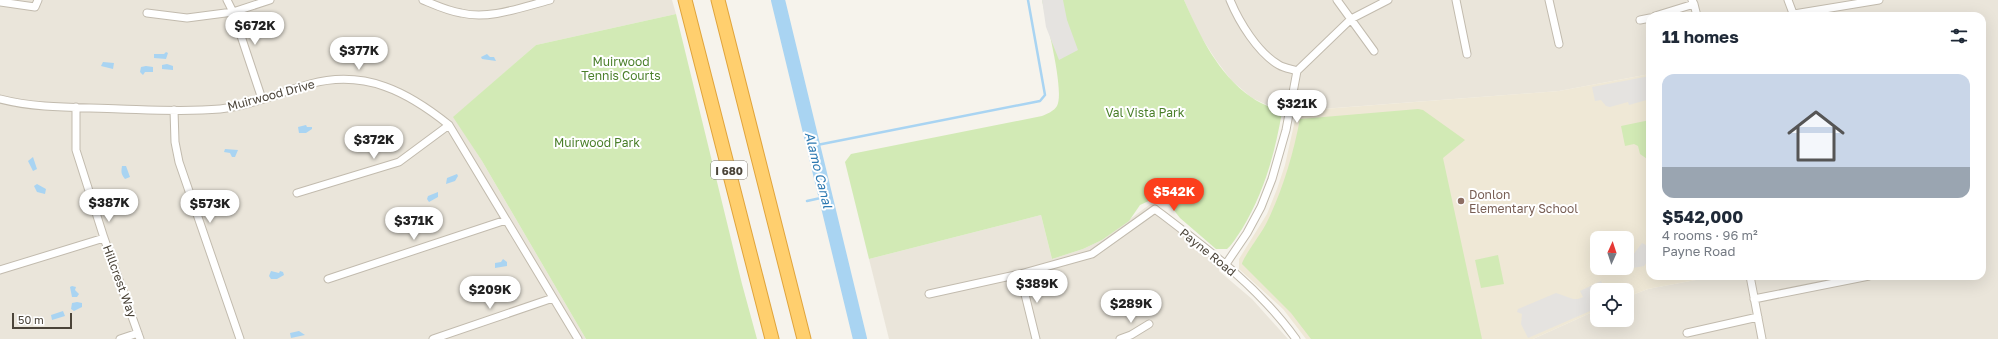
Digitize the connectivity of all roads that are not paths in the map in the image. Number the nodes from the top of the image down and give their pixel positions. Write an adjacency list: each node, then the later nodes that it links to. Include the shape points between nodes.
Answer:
1 (38, 0): 15 (street, via 35,7)
2 (227, 0): 17 (street)
3 (270, 0): 17 (street)
4 (423, 0): 5 (street, via 461,13 477,15)
5 (550, 0)
6 (685, 0): 55 (highway, I 680)
7 (718, 0): 56 (highway, I 680)
8 (1230, 0): 29 (street, via 1253,40 1265,55 1280,65)
9 (1337, 0): 23 (street)
10 (1388, 0): 23 (street)
11 (1456, 0): 28 (street)
12 (1549, 0): 26 (street)
13 (1788, 0): 20 (street)
14 (1879, 0): 21 (street)
15 (0, 2)
16 (1693, 2): 18 (street); 19 (street)
17 (233, 12): 22 (street, via 187,18); 31 (street)
18 (1666, 12)
19 (1696, 12)
20 (1793, 12)
21 (1811, 12)
22 (147, 13)
23 (1351, 19): 27 (street); 29 (street)
24 (1646, 19): 25 (street)
25 (1640, 20)
26 (1559, 44)
27 (1374, 51)
28 (1467, 54)
29 (1297, 70): 38 (street, via 1286,130 1272,179 1247,233)
30 (0, 99): 32 (street, Muirwood Drive, via 17,103)
31 (262, 99): 33 (street, Muirwood Drive, via 220,109); 34 (street, Muirwood Drive, via 311,84 332,80 360,80 394,89 423,105)
32 (76, 107): 33 (street, Muirwood Drive); 37 (street, Hillcrest Way, via 76,150)
33 (174, 110): 52 (street, via 175,142 179,162)
34 (449, 125): 35 (street, via 399,162); 36 (street, Muirwood Drive)
35 (297, 193)
36 (506, 220): 41 (street); 45 (street, Muirwood Drive)
37 (104, 238): 39 (street); 50 (street, Hillcrest Way)
38 (1226, 264): 40 (street, Payne Road, via 1155,209 1092,254); 59 (street, Payne Road)
39 (0, 270)
40 (1020, 274): 44 (street); 57 (street)
41 (328, 279)
42 (1751, 280): 46 (street)
43 (1849, 280): 46 (street)
44 (928, 294)
45 (553, 298): 53 (street); 54 (street, Muirwood Drive)
46 (1754, 299): 47 (street)
47 (1758, 317): 49 (street); 60 (street)
48 (1149, 324): 58 (street)
49 (1687, 333)
50 (139, 336): 51 (street)
51 (120, 339)
52 (240, 339)
53 (433, 339)
54 (578, 339)
55 (772, 339)
56 (804, 339)
57 (1036, 339)
58 (1120, 339)
59 (1296, 339)
60 (1762, 339)

